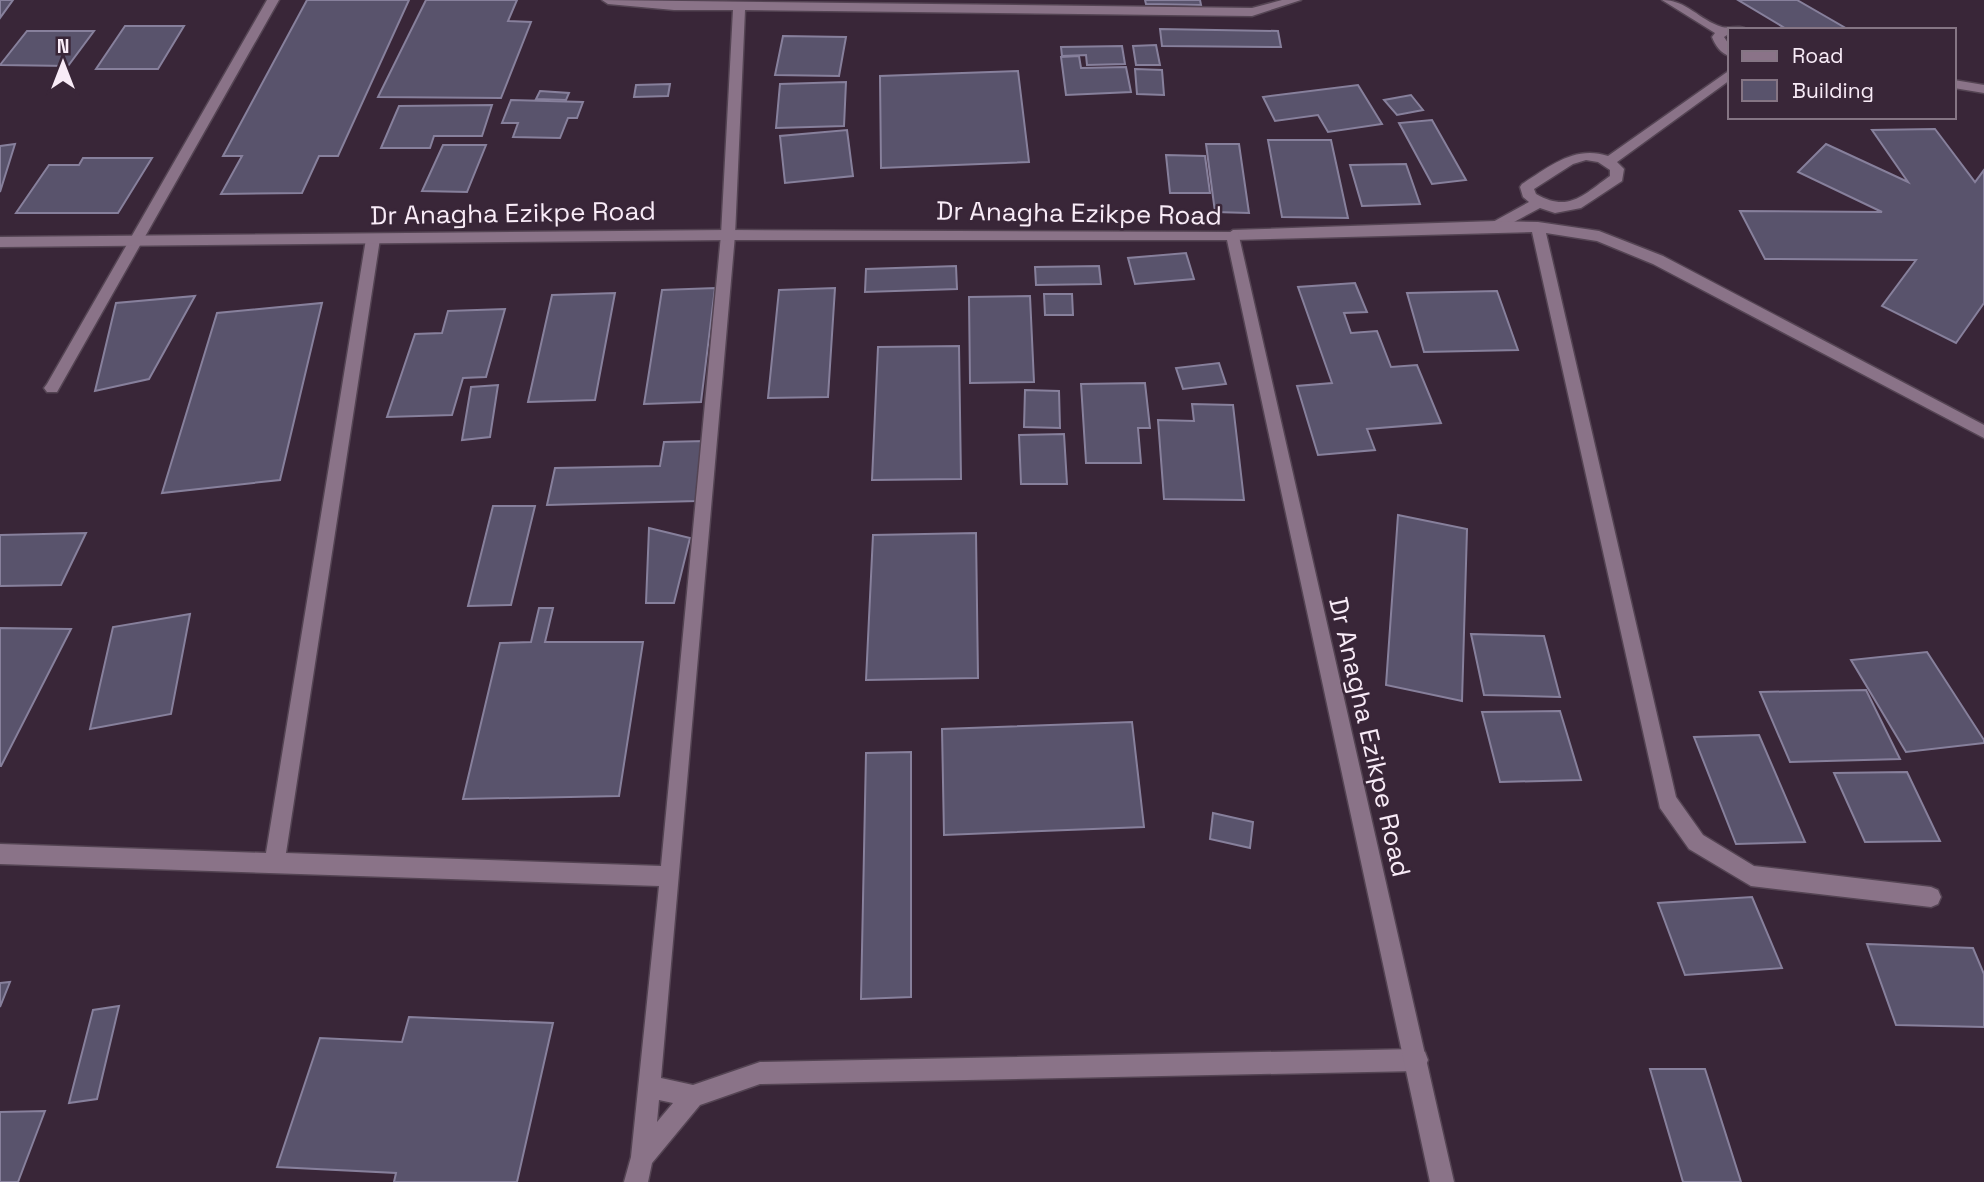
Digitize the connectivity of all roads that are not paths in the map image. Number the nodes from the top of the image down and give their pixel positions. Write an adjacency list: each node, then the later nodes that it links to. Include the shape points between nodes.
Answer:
1 (273, 0): 20 (street)
2 (608, 0): 6 (street)
3 (1295, 0): 5 (street, via 1252,12)
4 (1668, 0): 8 (street)
5 (983, 5): 6 (street)
6 (739, 7): 17 (street)
7 (1728, 31): 8 (street)
8 (1722, 32): 9 (street, via 1720,44)
9 (1728, 50)
10 (1728, 75): 13 (street)
11 (1956, 84): 12 (street)
12 (1984, 89)
13 (1609, 162): 14 (street, via 1617,169 1617,178 1568,210); 14 (street, via 1600,156 1568,162 1527,187)
14 (1538, 203): 15 (street)
15 (1496, 226): 16 (street); 18 (street)
16 (1538, 227): 23 (street, via 1599,236 1658,260); 27 (street, via 1667,801 1696,842 1751,876)
17 (728, 235): 18 (street, Dr Anagha Ezikpe Road); 19 (street, Dr Anagha Ezikpe Road); 26 (street)
18 (1233, 235): 28 (street, Dr Anagha Ezikpe Road)
19 (373, 239): 20 (street, Dr Anagha Ezikpe Road); 25 (street)
20 (136, 242): 21 (street, Dr Anagha Ezikpe Road); 22 (street)
21 (0, 243)
22 (52, 388)
23 (1984, 432)
24 (0, 854): 25 (street)
25 (274, 863): 26 (street)
26 (670, 876): 29 (street)
27 (1931, 897)
28 (1417, 1060): 30 (street, via 760,1073); 33 (street, Dr Anagha Ezikpe Road)
29 (649, 1087): 30 (street); 31 (street)
30 (693, 1096): 31 (street)
31 (642, 1157): 32 (street)
32 (636, 1182)
33 (1442, 1182)

